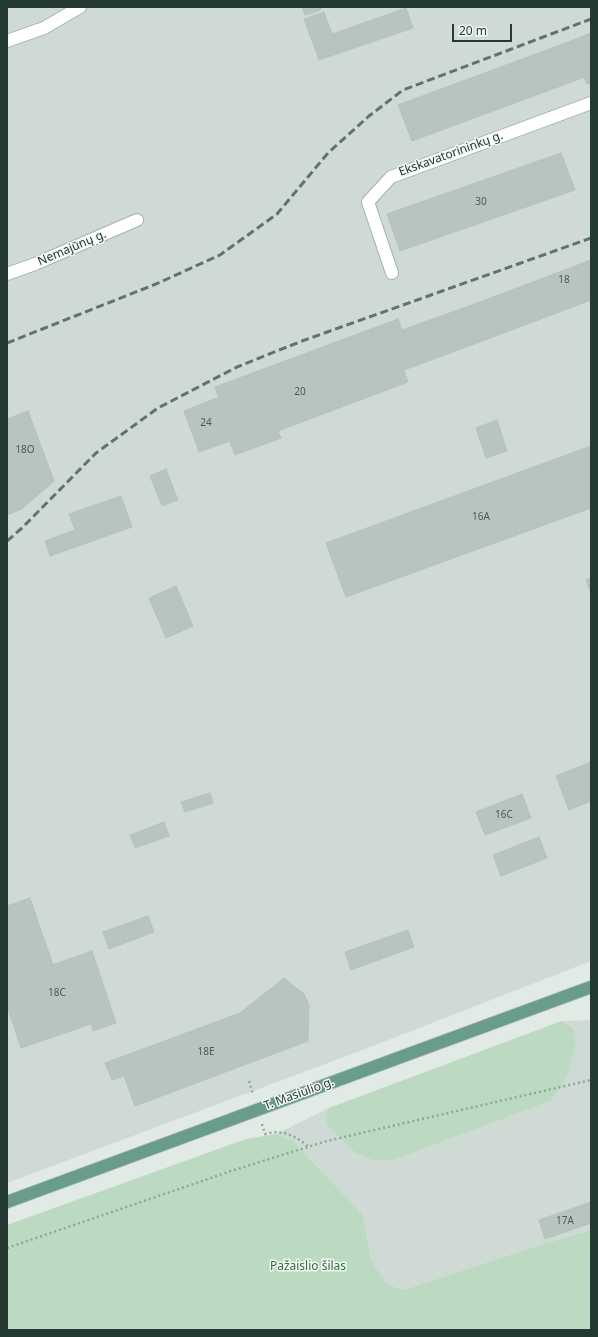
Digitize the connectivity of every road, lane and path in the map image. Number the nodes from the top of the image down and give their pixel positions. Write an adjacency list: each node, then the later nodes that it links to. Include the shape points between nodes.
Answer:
1 (80, 7): 2 (street, via 44,28)
2 (7, 41)
3 (591, 103): 5 (street, Ekskavatorininkų g., via 391,177 368,202)
4 (137, 220): 6 (street, Nemajūnų g.)
5 (392, 273)
6 (7, 274)
7 (591, 986): 9 (main road, T. Masiulio g.)
8 (591, 1080): 10 (path, via 327,1141)
9 (7, 1202)
10 (7, 1248)

